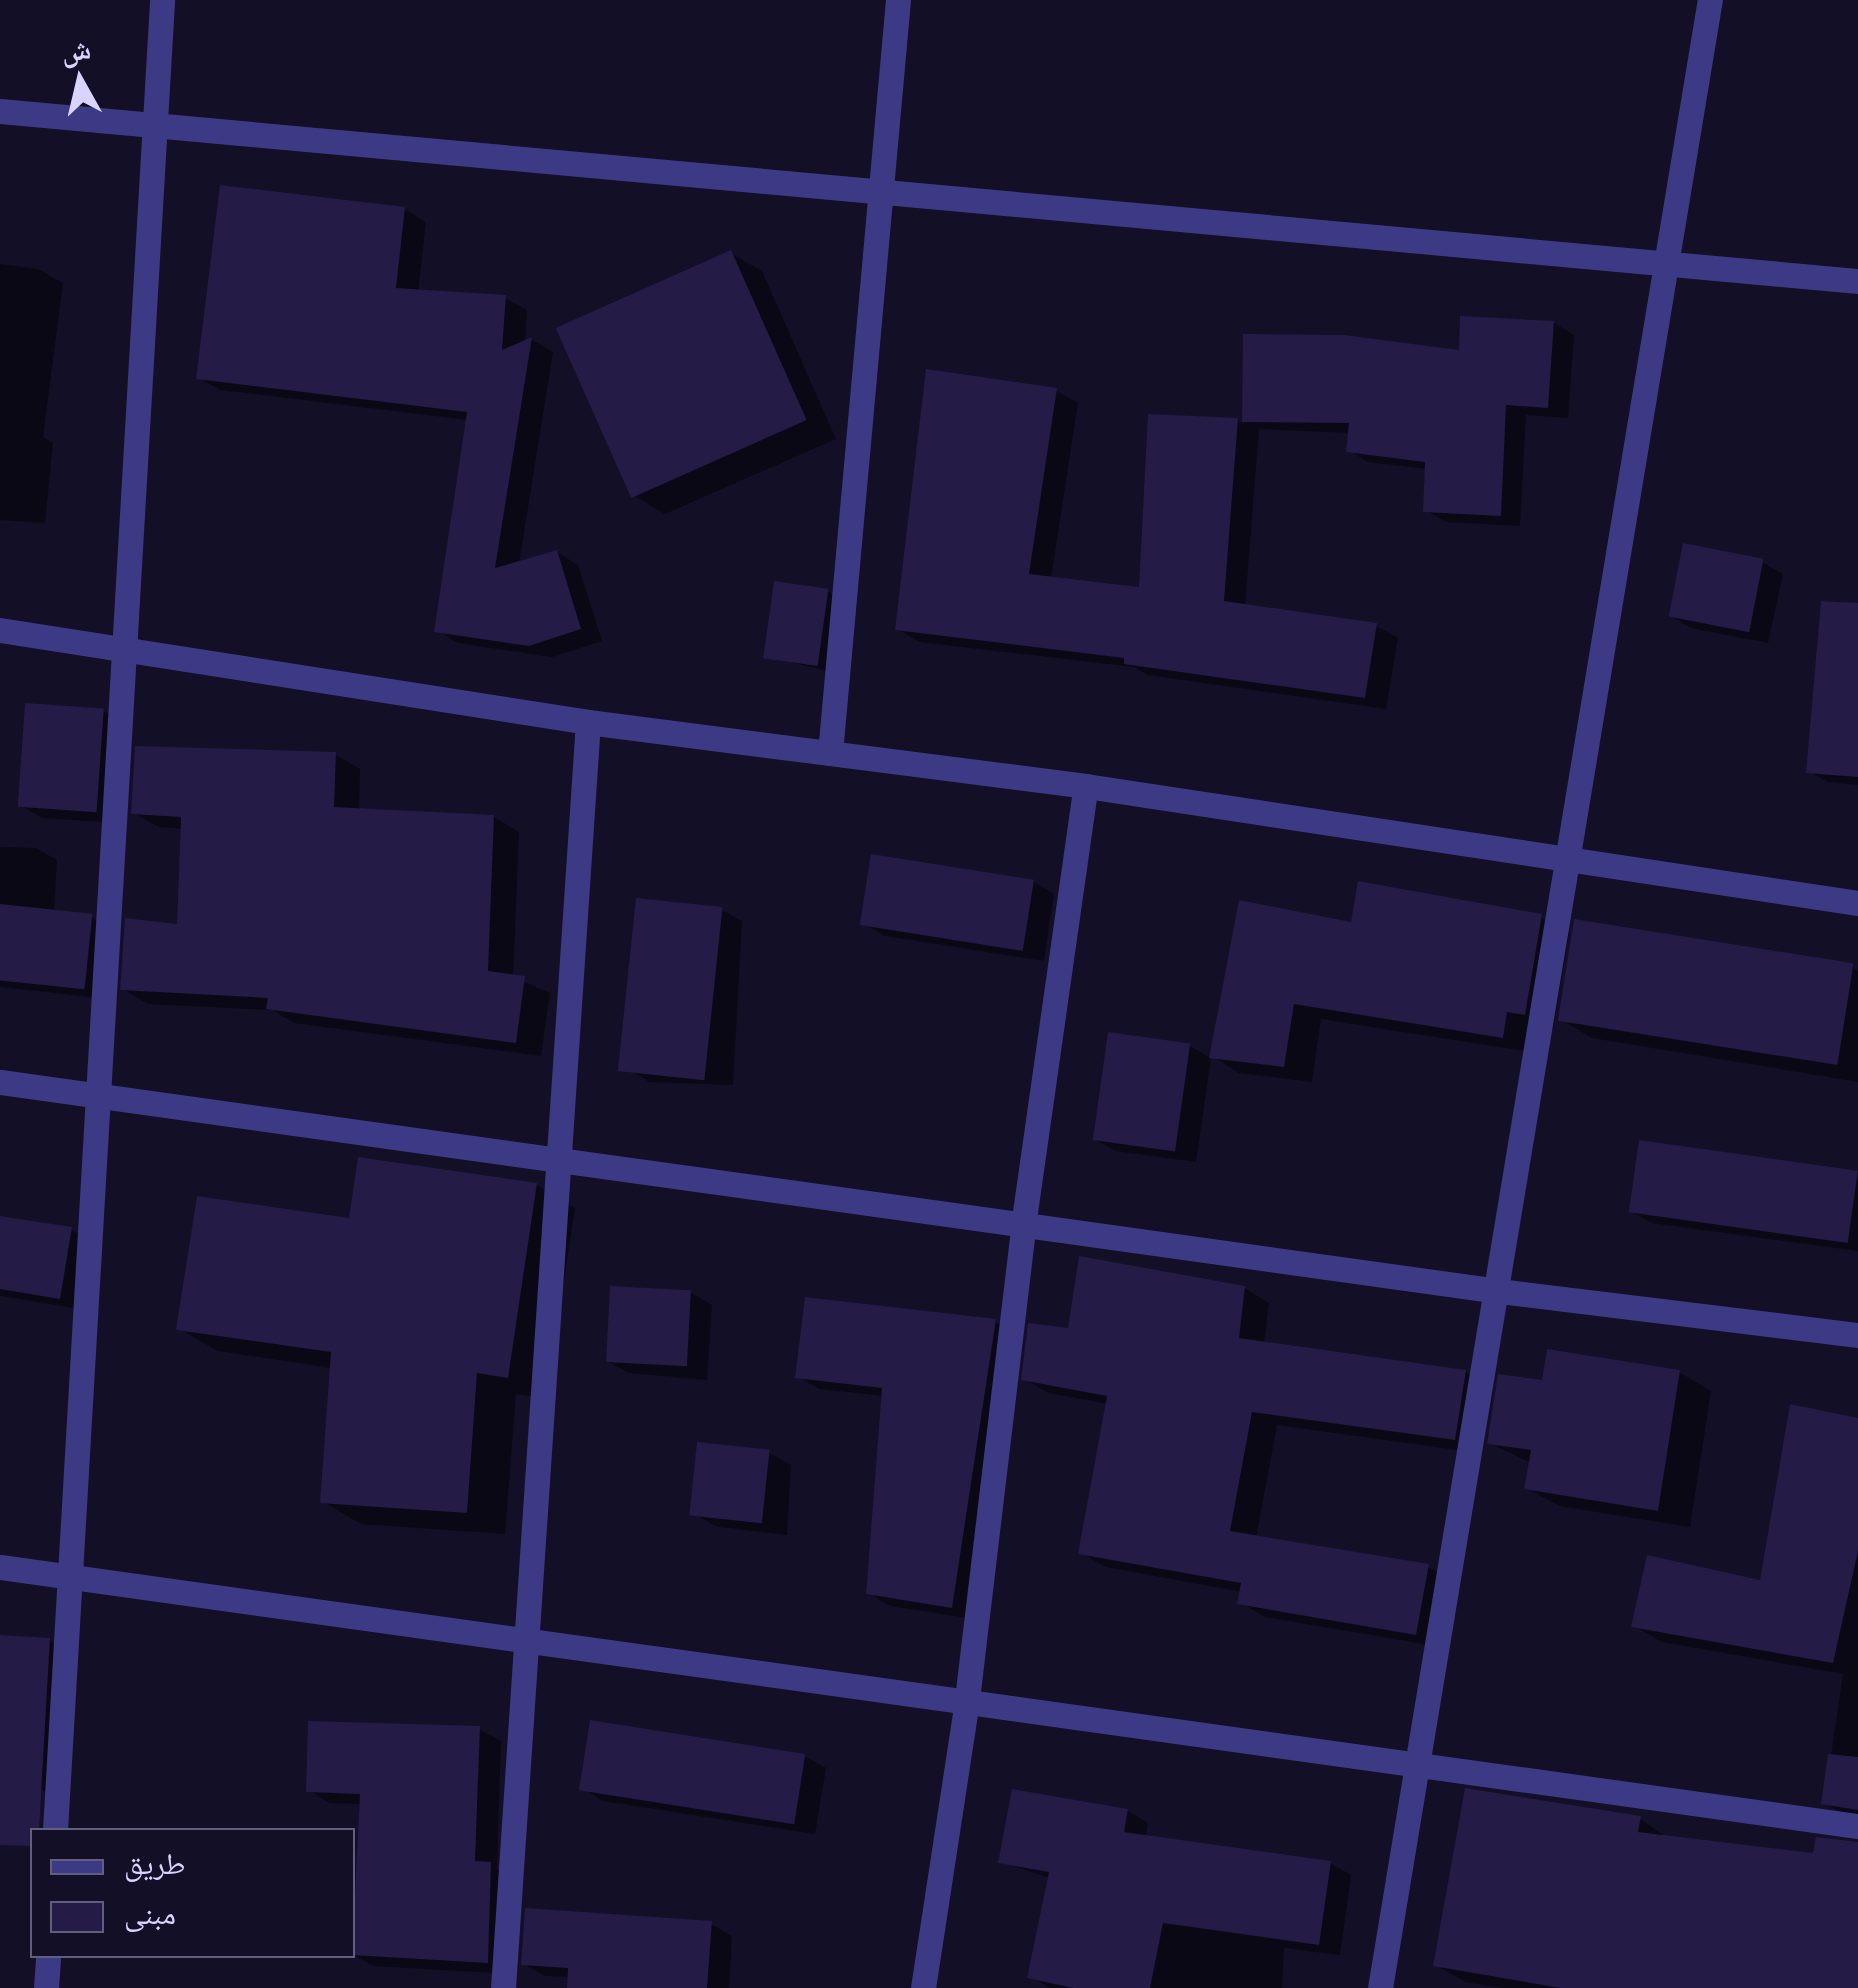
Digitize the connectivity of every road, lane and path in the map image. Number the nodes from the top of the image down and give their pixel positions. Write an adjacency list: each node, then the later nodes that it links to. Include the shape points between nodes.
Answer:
1 (162, 0): 5 (street)
2 (898, 0): 6 (street)
3 (1710, 0): 7 (street)
4 (0, 111): 5 (street)
5 (157, 126): 6 (street); 10 (street)
6 (880, 192): 7 (street); 12 (street)
7 (1670, 260): 8 (street); 14 (street)
8 (1858, 281)
9 (0, 630): 10 (street)
10 (123, 650): 11 (street); 17 (street)
11 (588, 722): 12 (street); 18 (street)
12 (830, 753): 13 (street)
13 (1086, 786): 14 (street); 19 (street)
14 (1570, 860): 15 (street); 20 (street)
15 (1858, 903)
16 (0, 1082): 17 (street)
17 (102, 1096): 18 (street); 23 (street)
18 (559, 1157): 19 (street); 24 (street)
19 (1023, 1226): 20 (street); 25 (street)
20 (1491, 1290): 21 (street); 26 (street)
21 (1858, 1335)
22 (0, 1567): 23 (street)
23 (70, 1578): 24 (street); 28 (street)
24 (527, 1645): 25 (street); 31 (street)
25 (967, 1699): 26 (street); 32 (street)
26 (1416, 1765): 27 (street); 33 (street)
27 (1858, 1826)
28 (55, 1828)
29 (48, 1958): 30 (street)
30 (46, 1988)
31 (502, 1988)
32 (922, 1988)
33 (1380, 1988)

